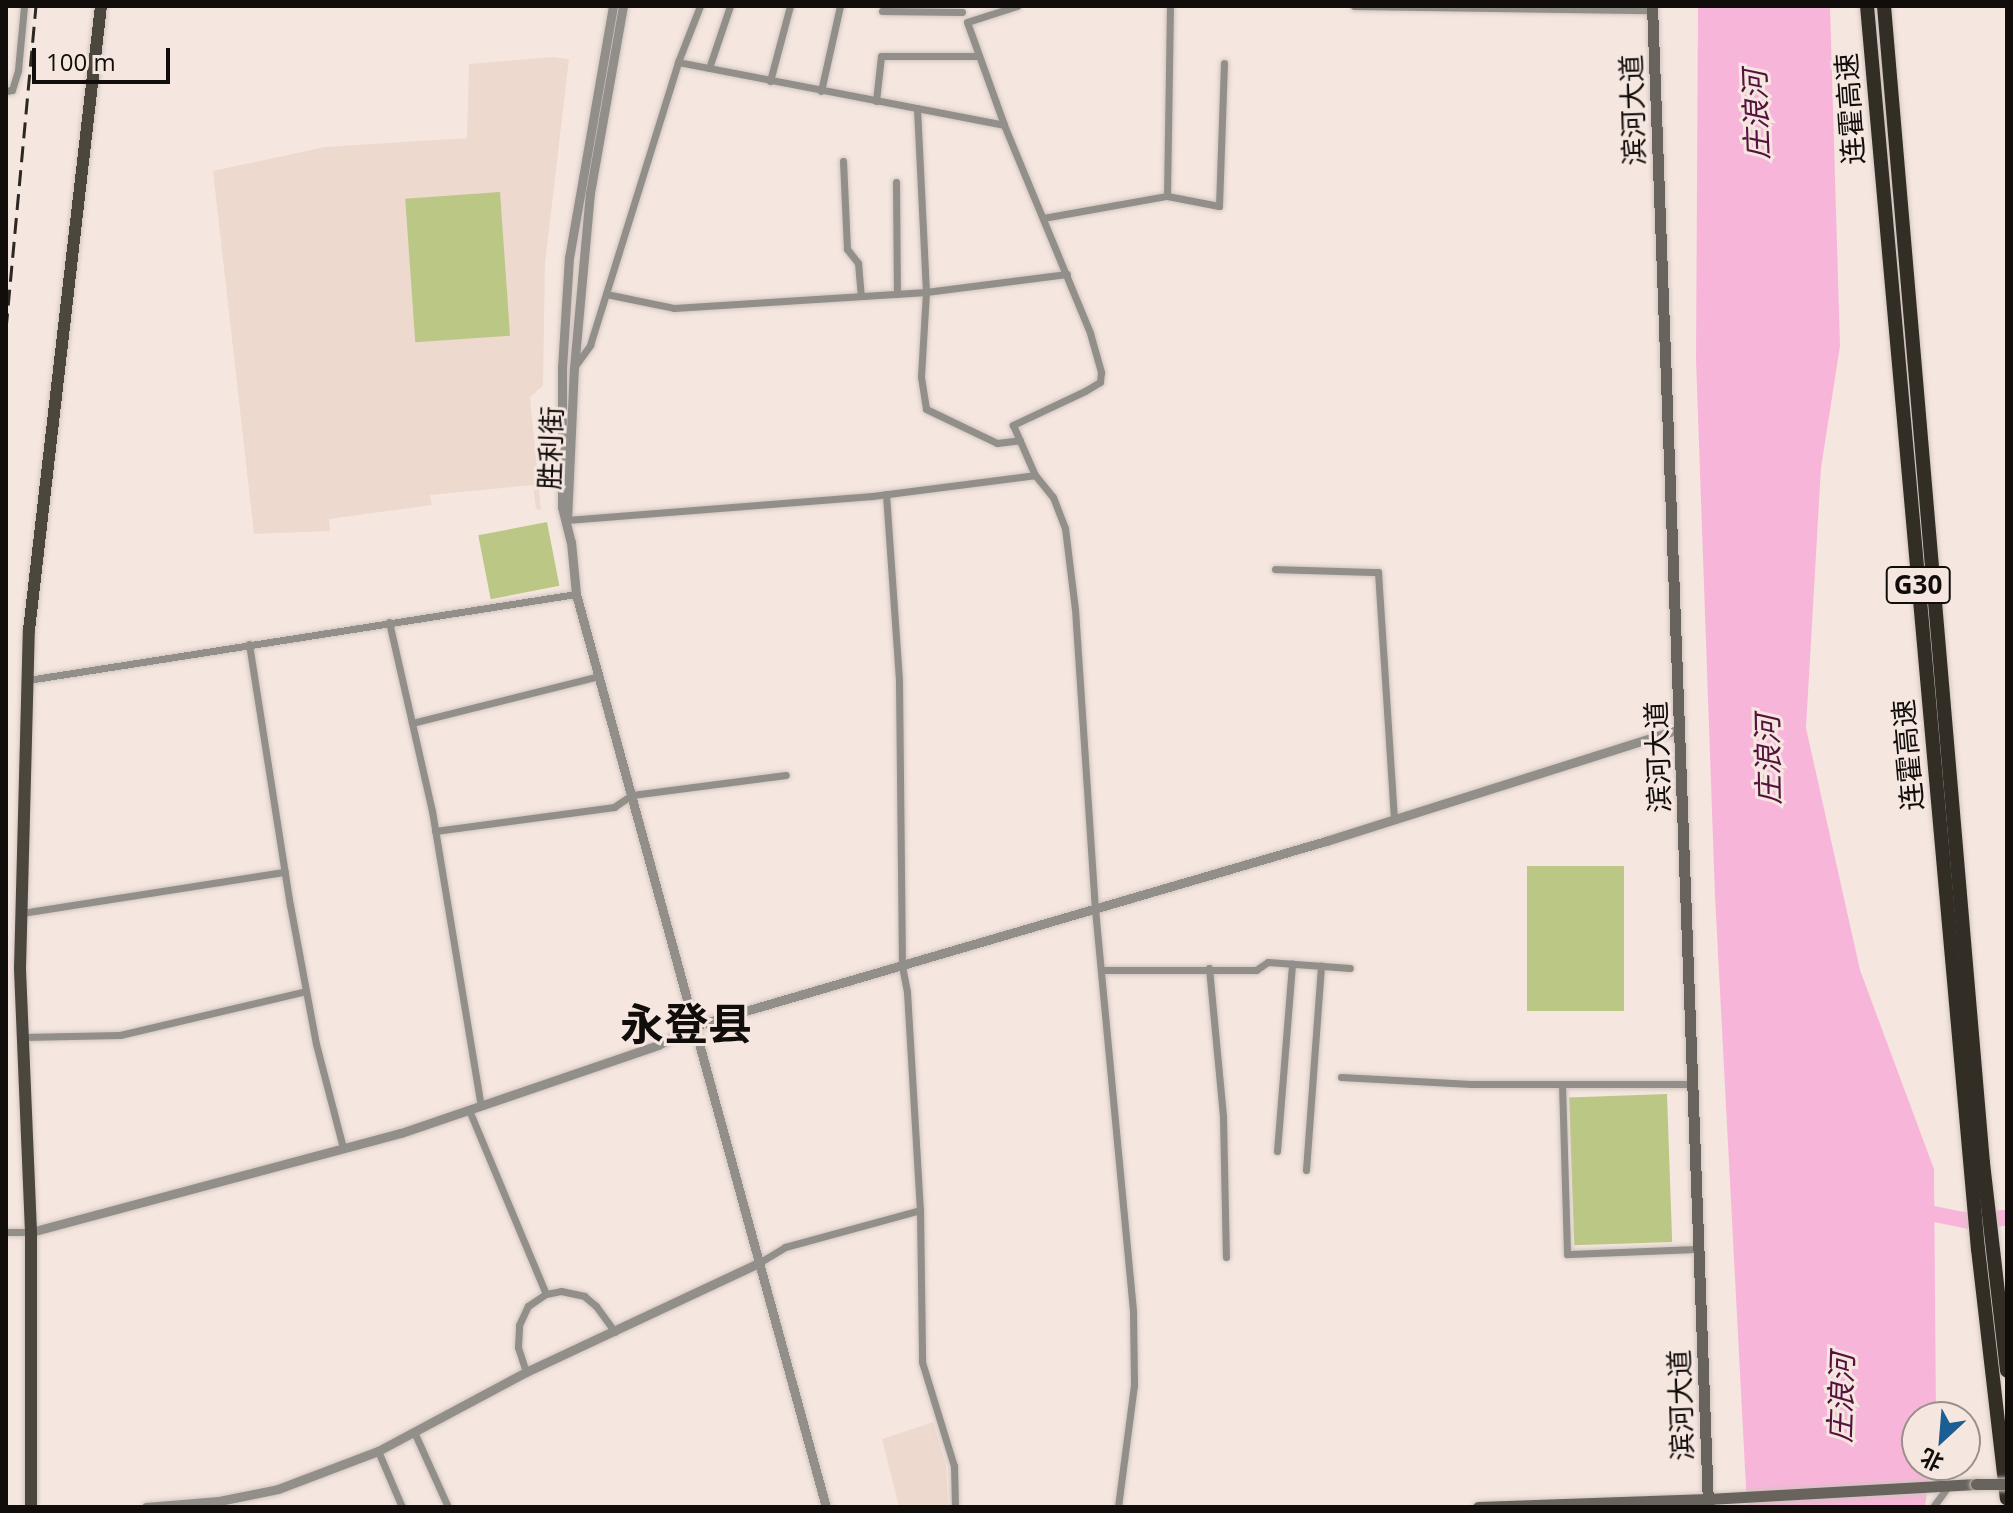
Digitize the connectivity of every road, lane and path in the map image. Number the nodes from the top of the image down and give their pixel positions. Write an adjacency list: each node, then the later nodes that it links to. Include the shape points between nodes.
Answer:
1 (24, 6): 23 (street, via 18,70 12,90)
2 (101, 6): 47 (main road, via 29,630)
3 (613, 6): 41 (street, 胜利街, via 569,257 562,367 562,507)
4 (623, 6): 37 (street, 胜利街, via 590,193)
5 (699, 6): 19 (street)
6 (730, 6): 21 (street)
7 (790, 6): 22 (street)
8 (840, 6): 24 (street)
9 (1017, 6): 17 (street)
10 (1170, 6): 30 (street)
11 (1354, 6): 14 (street)
12 (1867, 6): 73 (highway, 连霍高速 / G30)
13 (1884, 6): 73 (highway, 连霍高速 / G30)
14 (1652, 8): 49 (main road, 滨河大道)
15 (960, 9): 16 (street); 17 (street)
16 (882, 11)
17 (967, 22): 18 (street)
18 (979, 56): 25 (street, via 881,56); 27 (street)
19 (678, 62): 21 (street); 34 (street)
20 (1224, 63): 30 (street, via 1219,206)
21 (709, 68): 22 (street)
22 (770, 81): 24 (street)
23 (6, 91)
24 (821, 91): 25 (street)
25 (876, 101): 26 (street)
26 (917, 108): 27 (street); 33 (street)
27 (1004, 125): 31 (street)
28 (843, 161): 36 (street, via 847,249 858,263)
29 (896, 182): 35 (street)
30 (1167, 196): 31 (street)
31 (1043, 218): 32 (street)
32 (1067, 274): 33 (street); 38 (street, via 1090,333 1100,382 1013,425)
33 (926, 292): 35 (street); 38 (street, via 921,377 926,409 997,443)
34 (606, 294): 36 (street, via 674,308); 37 (street, via 590,345)
35 (897, 294): 36 (street)
36 (861, 296)
37 (574, 368): 41 (street, 胜利街)
38 (1020, 440): 39 (street)
39 (1035, 475): 40 (street); 55 (street, via 1053,497 1065,528)
40 (886, 494): 41 (street); 58 (street, via 899,681)
41 (567, 520): 43 (street)
42 (1275, 569): 52 (street, via 1378,572)
43 (576, 594): 44 (street); 46 (street)
44 (389, 622): 45 (street); 48 (street)
45 (249, 644): 47 (street); 54 (street)
46 (599, 676): 48 (street); 51 (street)
47 (28, 680): 56 (main road)
48 (412, 723): 53 (street)
49 (1680, 729): 52 (street); 68 (main road, 滨河大道)
50 (786, 775): 51 (street)
51 (632, 795): 53 (street, via 614,807); 64 (street)
52 (1394, 819): 55 (street)
53 (435, 831): 69 (street)
54 (285, 872): 56 (street); 63 (street)
55 (1095, 909): 58 (street); 62 (street)
56 (22, 913): 65 (main road)
57 (1292, 964): 59 (street); 60 (street, via 1268,962 1256,970); 72 (street)
58 (902, 966): 64 (street); 75 (street)
59 (1321, 966): 61 (street); 74 (street)
60 (1209, 968): 62 (street); 80 (street, via 1223,1117)
61 (1350, 968)
62 (1101, 970): 99 (street, via 1133,1312 1134,1385)
63 (306, 991): 65 (street, via 120,1035); 71 (street)
64 (694, 1026): 69 (street, via 658,1045); 81 (street)
65 (23, 1037): 77 (main road)
66 (1341, 1077): 67 (street)
67 (1562, 1084): 68 (street); 78 (street, via 1567,1254)
68 (1693, 1084): 78 (main road, 滨河大道)
69 (481, 1106): 70 (street)
70 (469, 1110): 71 (street); 82 (street)
71 (343, 1148): 77 (street)
72 (1277, 1151)
73 (1976, 1164): 79 (highway, 连霍高速 / G30)
74 (1306, 1170)
75 (920, 1210): 81 (street, via 785,1247); 98 (street, via 922,1362 954,1466)
76 (6, 1232): 77 (street)
77 (31, 1232): 93 (main road)
78 (1699, 1249): 91 (main road, 滨河大道)
79 (1985, 1249): 84 (highway, 连霍高速 / G30); 90 (highway, 连霍高速 / G30)
80 (1226, 1257)
81 (757, 1264): 83 (street); 97 (street)
82 (546, 1294): 83 (street, via 569,1291 584,1296); 85 (street, via 528,1306 519,1325 518,1347)
83 (615, 1332): 85 (street)
84 (2007, 1371)
85 (526, 1372): 86 (street)
86 (415, 1434): 87 (street); 96 (street)
87 (378, 1451): 92 (street, via 278,1489); 95 (street)
88 (2007, 1484): 89 (main road, bridge)
89 (1948, 1486): 91 (main road); 101 (street)
90 (2007, 1498)
91 (1708, 1503): 100 (main road)
92 (220, 1504): 94 (street)
93 (31, 1507)
94 (146, 1507)
95 (402, 1507)
96 (448, 1507)
97 (826, 1507)
98 (955, 1507)
99 (1118, 1507)
100 (1478, 1507)
101 (1933, 1507)

